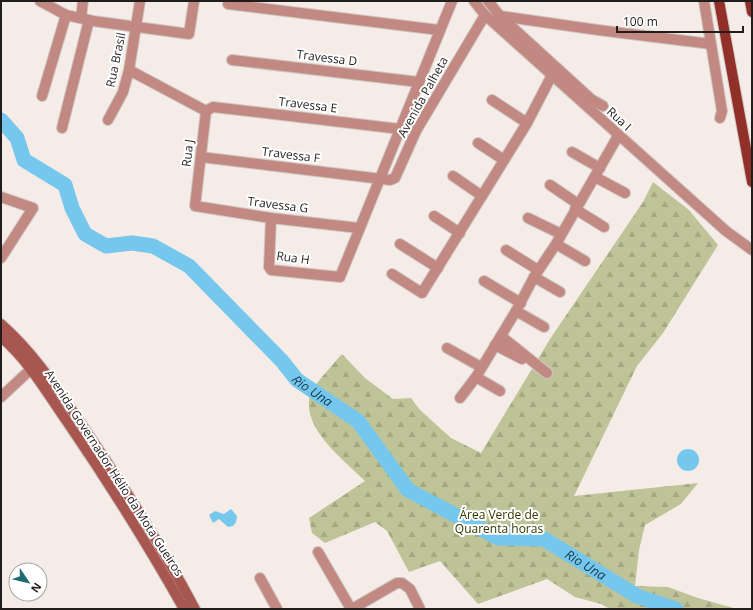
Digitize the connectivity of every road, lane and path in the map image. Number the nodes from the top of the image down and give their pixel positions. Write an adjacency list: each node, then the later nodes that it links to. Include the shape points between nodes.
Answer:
1 (40, 1): 13 (street)
2 (83, 1): 16 (street)
3 (140, 1): 17 (street, Rua Brasil)
4 (194, 1): 17 (street, via 189,34)
5 (452, 1): 18 (street)
6 (474, 1): 14 (street, Rua I)
7 (488, 1): 15 (street)
8 (704, 1): 19 (street)
9 (719, 1): 41 (main road)
10 (750, 1): 12 (main road)
11 (228, 4): 18 (street)
12 (752, 12)
13 (66, 15): 16 (street); 24 (street)
14 (485, 15): 22 (street, Rua I); 40 (street, Avenida Palheta, via 416,132 395,178)
15 (500, 16): 19 (street); 26 (street, via 591,99)
16 (85, 19): 17 (street); 31 (street)
17 (136, 26): 21 (street, Rua Brasil)
18 (439, 30): 23 (street)
19 (711, 44): 28 (street, via 722,111)
20 (232, 60): 23 (street, Travessa D)
21 (129, 70): 27 (street); 29 (street, Rua Brasil, via 123,92)
22 (552, 75): 30 (street); 33 (street, Rua I)
23 (419, 82): 32 (street)
24 (42, 96)
25 (492, 100): 30 (street)
26 (603, 106)
27 (210, 109): 32 (street, Travessa E); 36 (street, Rua J)
28 (720, 118)
29 (108, 120)
30 (527, 123): 37 (street)
31 (62, 128)
32 (400, 128): 40 (street)
33 (618, 136): 38 (street); 58 (street, Rua I, via 726,231)
34 (478, 143): 37 (street)
35 (572, 152): 38 (street)
36 (201, 157): 40 (street, Travessa F); 46 (street, Rua J)
37 (504, 160): 44 (street)
38 (598, 172): 43 (street); 47 (street)
39 (453, 176): 44 (street)
40 (379, 178): 52 (street)
41 (752, 182)
42 (550, 185): 47 (street)
43 (625, 193)
44 (482, 196): 53 (street)
45 (1, 197): 59 (street, via 33,208)
46 (195, 206): 49 (street, Travessa G)
47 (577, 207): 51 (street); 54 (street)
48 (434, 216): 53 (street)
49 (271, 218): 52 (street, Travessa G); 52 (street, Rua H, via 271,270 340,277)
50 (528, 218): 54 (street)
51 (604, 227)
52 (358, 228)
53 (460, 233): 61 (street)
54 (561, 234): 56 (street)
55 (400, 244): 61 (street)
56 (556, 244): 60 (street); 63 (street)
57 (506, 250): 63 (street)
58 (752, 250)
59 (3, 252)
60 (585, 261)
61 (438, 268): 62 (street, via 422,293)
62 (392, 274)
63 (536, 274): 65 (street); 66 (street)
64 (484, 281): 66 (street)
65 (560, 292)
66 (518, 307): 68 (street); 70 (street)
67 (1, 324): 83 (main road, Avenida Governador Hélio da Mota Gueiros, via 39,362 124,486)
68 (544, 328)
69 (1, 337): 74 (main road, Avenida Governador Hélio da Mota Gueiros, via 20,354)
70 (498, 340): 72 (street); 73 (street); 75 (street)
71 (447, 348): 73 (street)
72 (524, 360)
73 (481, 367): 76 (street)
74 (31, 369): 78 (street); 82 (main road, Avenida Governador Hélio da Mota Gueiros, via 126,512)
75 (547, 373)
76 (476, 377): 77 (street); 79 (street)
77 (500, 391)
78 (1, 397)
79 (460, 398)
80 (318, 552): 85 (street)
81 (260, 578): 84 (street)
82 (184, 609)
83 (195, 609)
84 (277, 609)
85 (352, 609): 86 (street, via 397,583 402,583 410,589)
86 (420, 609)

